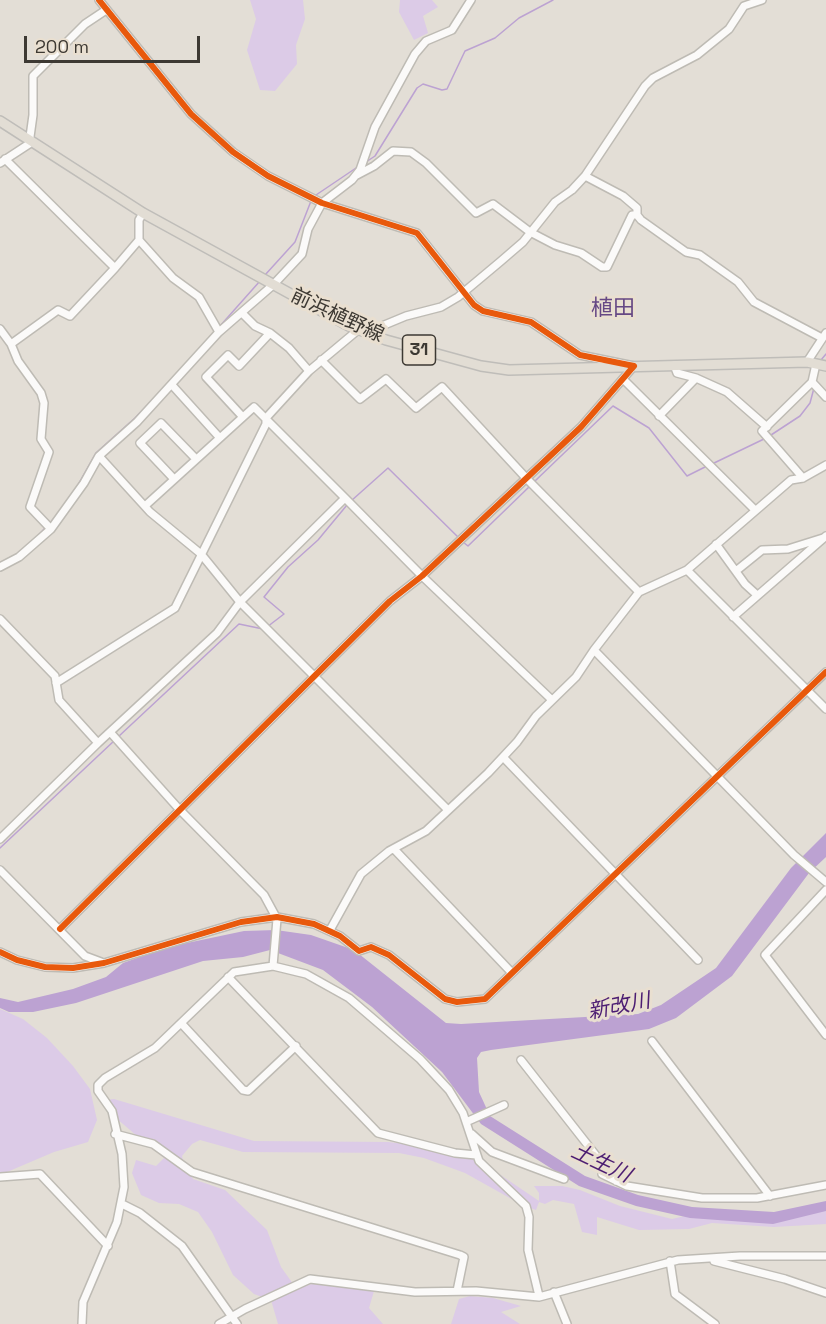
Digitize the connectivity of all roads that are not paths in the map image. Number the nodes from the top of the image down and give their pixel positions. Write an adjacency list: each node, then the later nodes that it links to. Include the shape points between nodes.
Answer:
1 (99, 0): 4 (street)
2 (471, 0): 8 (street, via 452,30 426,41 415,54 375,127)
3 (762, 0): 9 (street, via 744,6 729,29 697,56 653,78)
4 (106, 10): 6 (street, via 85,24 33,76 33,115); 10 (street, via 191,114 222,142 268,176)
5 (0, 121): 6 (main road, 前浜植野線 / 31)
6 (28, 140): 7 (street, via 29,144); 11 (main road, 前浜植野線 / 31)
7 (2, 161): 15 (street)
8 (357, 175): 10 (street); 13 (street, via 393,151 411,152 476,213 493,204)
9 (585, 176): 12 (street, via 623,196 637,208); 13 (street, via 555,202)
10 (322, 203): 16 (street, via 308,229 302,254); 17 (street, via 417,233)
11 (143, 213): 14 (street); 16 (main road, 前浜植野線 / 31)
12 (637, 214): 13 (street, via 632,215 607,267); 23 (street, via 686,252 700,255 738,282 754,302)
13 (530, 232): 17 (street)
14 (139, 240): 15 (street); 21 (street, via 173,278 199,297)
15 (115, 268): 24 (street, via 70,316 58,310)
16 (273, 285): 18 (street); 20 (main road, 前浜植野線 / 31)
17 (464, 292): 20 (street, via 441,307); 28 (street, via 483,310 531,322 580,355)
18 (242, 313): 21 (street); 22 (street, via 255,326)
19 (0, 329): 24 (street)
20 (361, 331): 25 (street); 28 (main road, 前浜植野線 / 31, via 441,356 509,370)
21 (219, 332): 34 (street)
22 (270, 333): 30 (street); 36 (street, via 239,366 228,355 206,377)
23 (824, 336): 26 (street)
24 (11, 345): 50 (street, via 44,403 41,439 49,452 30,507)
25 (321, 360): 30 (street); 46 (street, via 360,399 386,379 416,408 442,387)
26 (812, 363): 27 (main road, 前浜植野線 / 31); 29 (main road, 前浜植野線 / 31); 33 (street)
27 (674, 365): 28 (main road, 前浜植野線 / 31); 31 (street, via 677,373)
28 (634, 366): 32 (street)
29 (826, 366)
30 (309, 372): 38 (street)
31 (696, 378): 37 (street); 39 (street, via 727,392)
32 (624, 380): 37 (street); 46 (street)
33 (812, 382): 35 (street); 39 (street)
34 (172, 385): 40 (street); 41 (street)
35 (826, 397)
36 (242, 416): 38 (street, via 254,406); 40 (street)
37 (659, 416): 49 (street)
38 (266, 418): 47 (street); 53 (street)
39 (767, 427): 44 (street, via 762,431)
40 (219, 437): 42 (street)
41 (99, 456): 48 (street); 50 (street)
42 (196, 459): 45 (street); 45 (street, via 160,423 140,443)
43 (826, 465): 44 (street)
44 (803, 478): 49 (street, via 791,480)
45 (174, 479): 48 (street)
46 (527, 479): 57 (street); 58 (street)
47 (345, 498): 57 (street); 60 (street)
48 (146, 505): 53 (street)
49 (755, 510): 52 (street)
50 (51, 529): 54 (street, via 19,557)
51 (825, 537): 56 (street, via 788,549 762,550); 59 (street)
52 (716, 544): 55 (street); 56 (street)
53 (201, 554): 60 (street); 66 (street, via 175,609)
54 (0, 567)
55 (687, 570): 58 (street); 61 (street)
56 (736, 571): 59 (street)
57 (422, 576): 65 (street, via 390,601); 68 (street)
58 (639, 592): 63 (street)
59 (757, 595): 61 (street)
60 (240, 602): 65 (street); 70 (street, via 217,633)
61 (733, 616): 67 (street)
62 (0, 619): 66 (street, via 55,676)
63 (594, 650): 68 (street, via 576,677); 73 (street)
64 (826, 672): 67 (street)
65 (314, 678): 74 (street); 75 (street)
66 (56, 683): 71 (street, via 59,700)
67 (808, 689): 69 (street); 73 (street)
68 (552, 700): 72 (street)
69 (826, 709)
70 (110, 732): 71 (street); 74 (street)
71 (98, 743): 76 (street)
72 (504, 758): 75 (street); 79 (street)
73 (716, 777): 79 (street); 80 (street)
74 (179, 809): 82 (street, via 256,886); 83 (street)
75 (448, 810): 77 (street, via 426,831)
76 (0, 839)
77 (394, 849): 84 (street, via 361,873); 89 (street)
78 (0, 870): 83 (street)
79 (616, 874): 86 (street); 89 (street)
80 (826, 882)
81 (826, 890): 92 (street, via 765,955)
82 (277, 918): 84 (street); 87 (street, via 241,922); 88 (street)
83 (60, 928): 87 (street, via 86,956)
84 (330, 930): 89 (street, via 359,951 371,947 389,955 424,985 457,1002 485,999)
85 (0, 952): 87 (street, via 45,967)
86 (698, 960)
87 (104, 963)
88 (273, 966): 90 (street); 97 (street, via 306,974 361,1008 439,1077 456,1100)
89 (512, 973)
90 (228, 976): 91 (street); 94 (street)
91 (181, 1023): 94 (street, via 243,1090 249,1091); 98 (street, via 155,1048 98,1085 112,1111)
92 (826, 1035)
93 (652, 1041): 105 (street)
94 (296, 1046): 99 (street, via 378,1133)
95 (521, 1060): 103 (street)
96 (504, 1105): 97 (street)
97 (467, 1126): 99 (street); 102 (street, via 492,1152)
98 (115, 1134): 106 (street, via 124,1170); 111 (street, via 153,1144 192,1172 465,1257)
99 (476, 1155): 114 (street, via 526,1206 528,1250)
100 (602, 1174): 103 (street)
101 (0, 1178): 107 (street, via 40,1174)
102 (564, 1179)
103 (616, 1182): 105 (street, via 702,1198)
104 (826, 1185): 105 (street)
105 (770, 1196)
106 (122, 1203): 107 (street); 115 (street, via 182,1246)
107 (108, 1246): 116 (street, via 83,1302)
108 (826, 1256): 109 (street)
109 (696, 1258): 110 (street); 113 (street, via 730,1263)
110 (670, 1261): 112 (street); 120 (street, via 675,1294)
111 (457, 1291): 114 (street); 115 (street, via 415,1292 310,1279)
112 (554, 1292): 114 (street); 119 (street)
113 (826, 1293)
114 (539, 1296)
115 (230, 1317): 117 (street); 118 (street)
116 (82, 1324)
117 (219, 1324)
118 (237, 1324)
119 (567, 1324)
120 (715, 1324)

